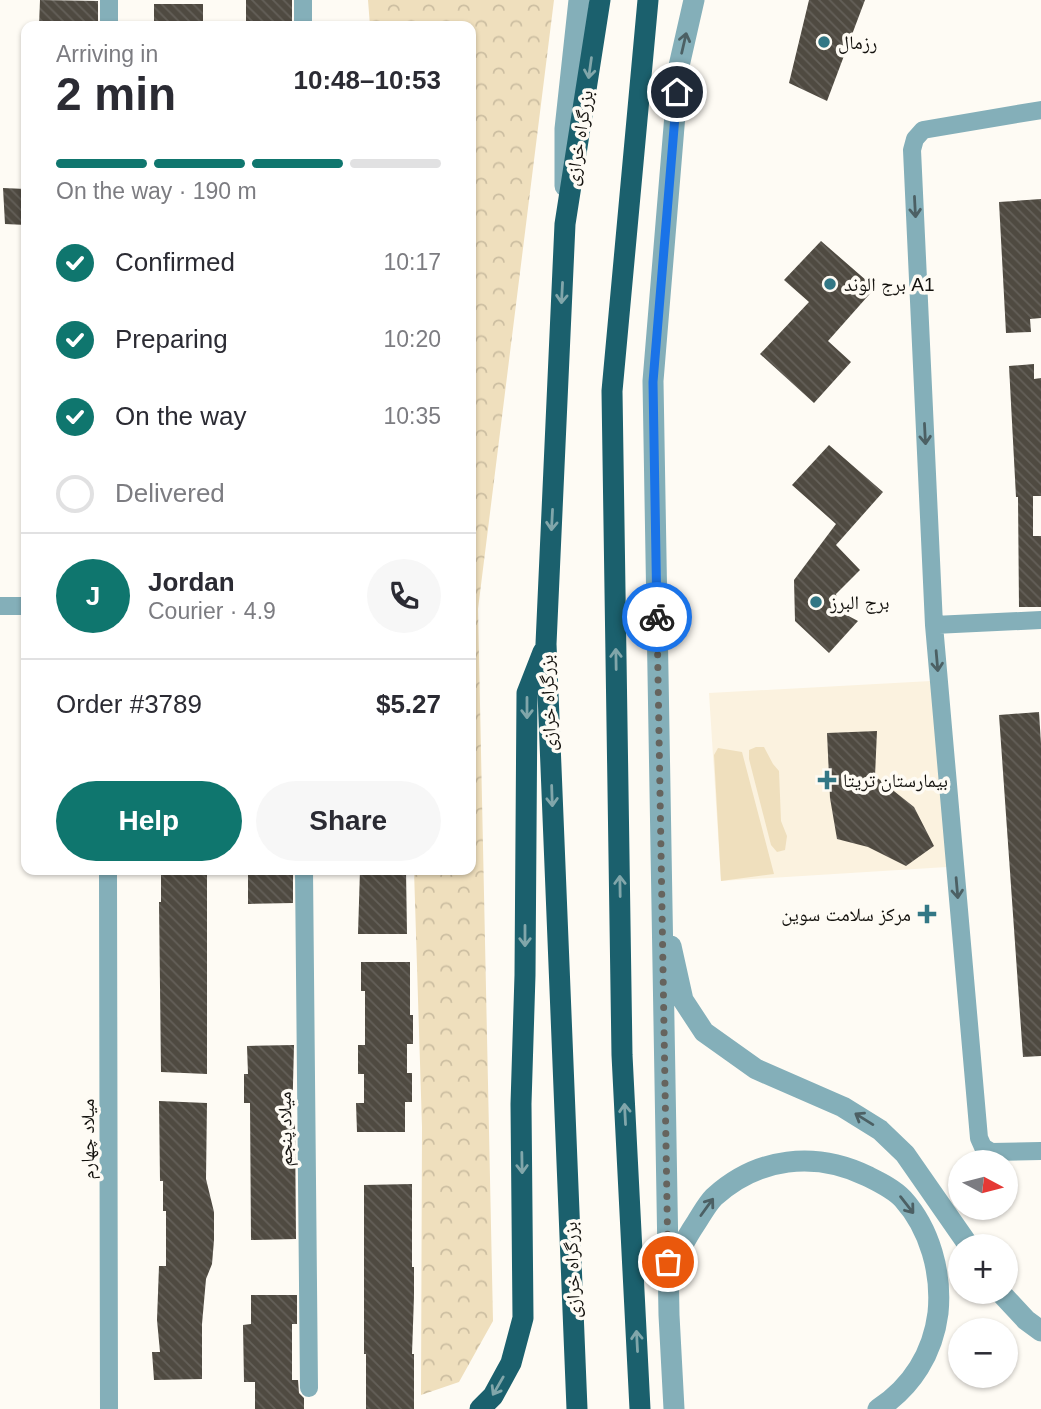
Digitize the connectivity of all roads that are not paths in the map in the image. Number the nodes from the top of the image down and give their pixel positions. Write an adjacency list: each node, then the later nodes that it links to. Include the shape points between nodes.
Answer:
1 (109, 0): 7 (street)
2 (303, 0): 8 (street)
3 (579, 0): 10 (street, via 565,129)
4 (600, 0): 10 (highway, بزرگراه خرازی, one-way to 10)
5 (648, 0): 28 (highway, one-way to 5, via 622,1055 612,391)
6 (694, 0): 18 (street, one-way to 6, via 653,382 679,66)
7 (109, 21)
8 (303, 21)
9 (1041, 110): 14 (street, one-way to 14, via 923,130 912,149)
10 (565, 225): 15 (highway, بزرگراه خرازی, one-way to 15)
11 (0, 606): 12 (street)
12 (21, 606)
13 (1041, 620): 14 (street)
14 (934, 625): 19 (street, one-way to 19, via 979,1138 982,1147 991,1152)
15 (546, 644): 26 (highway, one-way to 26, via 527,693 523,1318 511,1363 493,1396); 27 (highway, بزرگراه خرازی, one-way to 27)
16 (108, 875): 25 (street, میلاد چهارم)
17 (304, 875): 24 (street, میلاد پنجم)
18 (661, 894): 20 (street, one-way to 18, via 905,1154 880,1130 843,1107 756,1069 704,1032 683,1000); 22 (street)
19 (1041, 1151)
20 (960, 1234)
21 (1011, 1304): 23 (street)
22 (669, 1314): 29 (street); 30 (street, one-way to 30, via 674,1268 685,1239 713,1198 737,1179 765,1166 804,1160 849,1167 901,1196 911,1209 933,1254 939,1288 929,1350 896,1397)
23 (1041, 1331)
24 (309, 1388)
25 (108, 1409)
26 (480, 1409)
27 (577, 1409)
28 (640, 1409)
29 (674, 1409)
30 (878, 1409)

